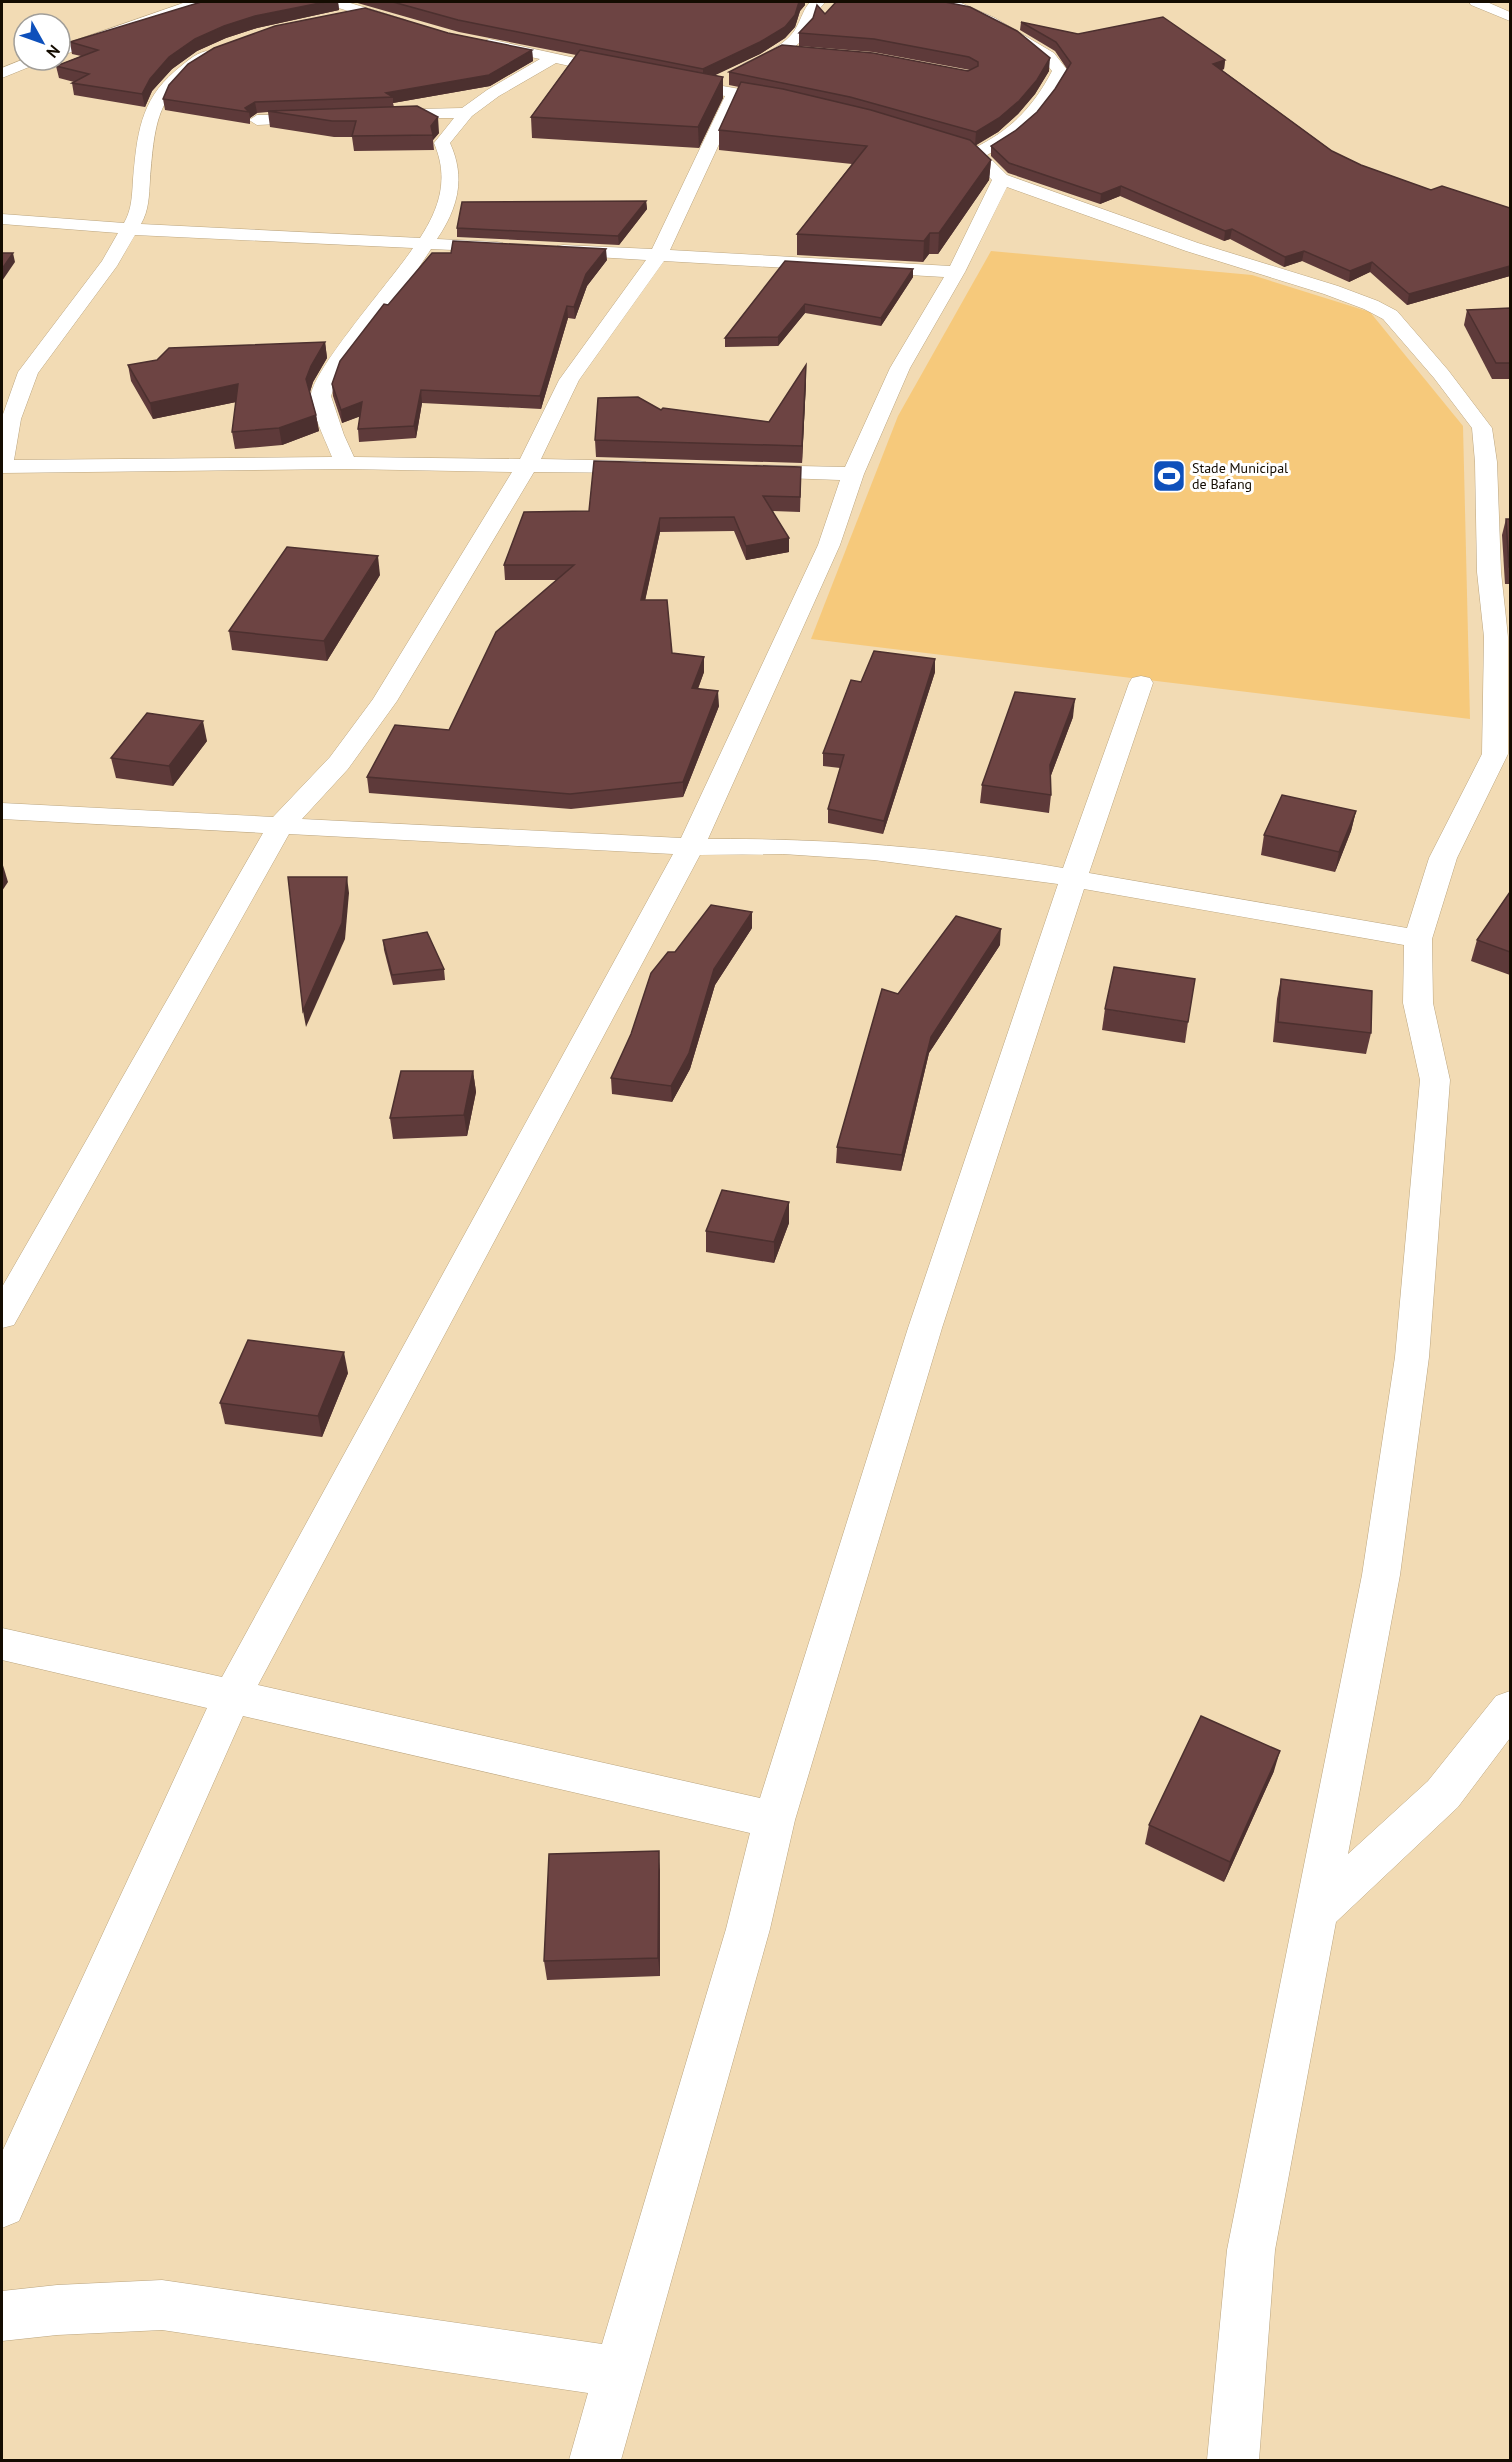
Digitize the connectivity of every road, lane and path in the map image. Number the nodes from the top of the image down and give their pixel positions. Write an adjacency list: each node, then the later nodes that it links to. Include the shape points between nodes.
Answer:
1 (199, 2): 12 (street)
2 (334, 2): 7 (street)
3 (818, 2): 14 (street, via 809,12 804,29)
4 (948, 2): 26 (street, via 990,21 1049,56 1060,71 1041,106 996,145)
5 (1476, 2): 8 (street)
6 (400, 4): 7 (street)
7 (369, 11): 9 (street); 10 (street)
8 (1510, 17)
9 (329, 19)
10 (420, 28)
11 (477, 42): 16 (street)
12 (72, 47)
13 (217, 50): 29 (street, via 165,88 153,108 138,212)
14 (779, 51): 15 (street); 19 (street)
15 (808, 51)
16 (555, 57): 17 (street); 21 (street)
17 (635, 75)
18 (658, 80): 19 (street, via 705,88)
19 (734, 80): 20 (street); 33 (street)
20 (792, 103)
21 (466, 112): 22 (street); 30 (street, via 442,142 448,159 450,189 442,218)
22 (365, 115)
23 (332, 117): 24 (street)
24 (257, 120)
25 (938, 142): 26 (street)
26 (976, 154): 27 (street)
27 (1001, 179): 34 (street); 46 (street, via 1371,305 1390,315 1442,374 1482,428 1496,637 1495,754 1443,858)
28 (2, 219): 29 (street)
29 (130, 229): 30 (street); 37 (street, via 28,372 11,419)
30 (424, 243): 31 (street); 35 (street, via 405,274 330,371 321,396)
31 (518, 248)
32 (541, 249): 33 (street)
33 (659, 255): 34 (street); 36 (street, via 569,380)
34 (956, 272): 40 (street, via 900,368)
35 (346, 463): 36 (street); 37 (street)
36 (528, 464): 38 (street); 43 (street, via 384,701 339,763)
37 (2, 467)
38 (660, 467)
39 (732, 470): 40 (street)
40 (853, 474): 44 (street, via 829,545)
41 (1141, 683): 45 (street)
42 (2, 811): 43 (street)
43 (280, 826): 44 (street); 47 (street)
44 (691, 847): 45 (street, via 752,844 811,848); 49 (street)
45 (1074, 877): 46 (street); 51 (street, via 925,1328)
46 (1418, 939): 52 (street, via 1418,1003 1434,1080 1412,1357 1381,1575)
47 (2, 1316)
48 (2, 1644): 49 (street)
49 (232, 1696): 51 (street); 53 (street)
50 (1510, 1708): 52 (street, via 1443,1794)
51 (774, 1820): 55 (street, via 748,1929)
52 (1316, 1912): 57 (street, via 1251,2250)
53 (2, 2204)
54 (2, 2316): 55 (street, via 162,2305)
55 (619, 2372): 56 (street)
56 (595, 2460)
57 (1233, 2460)

